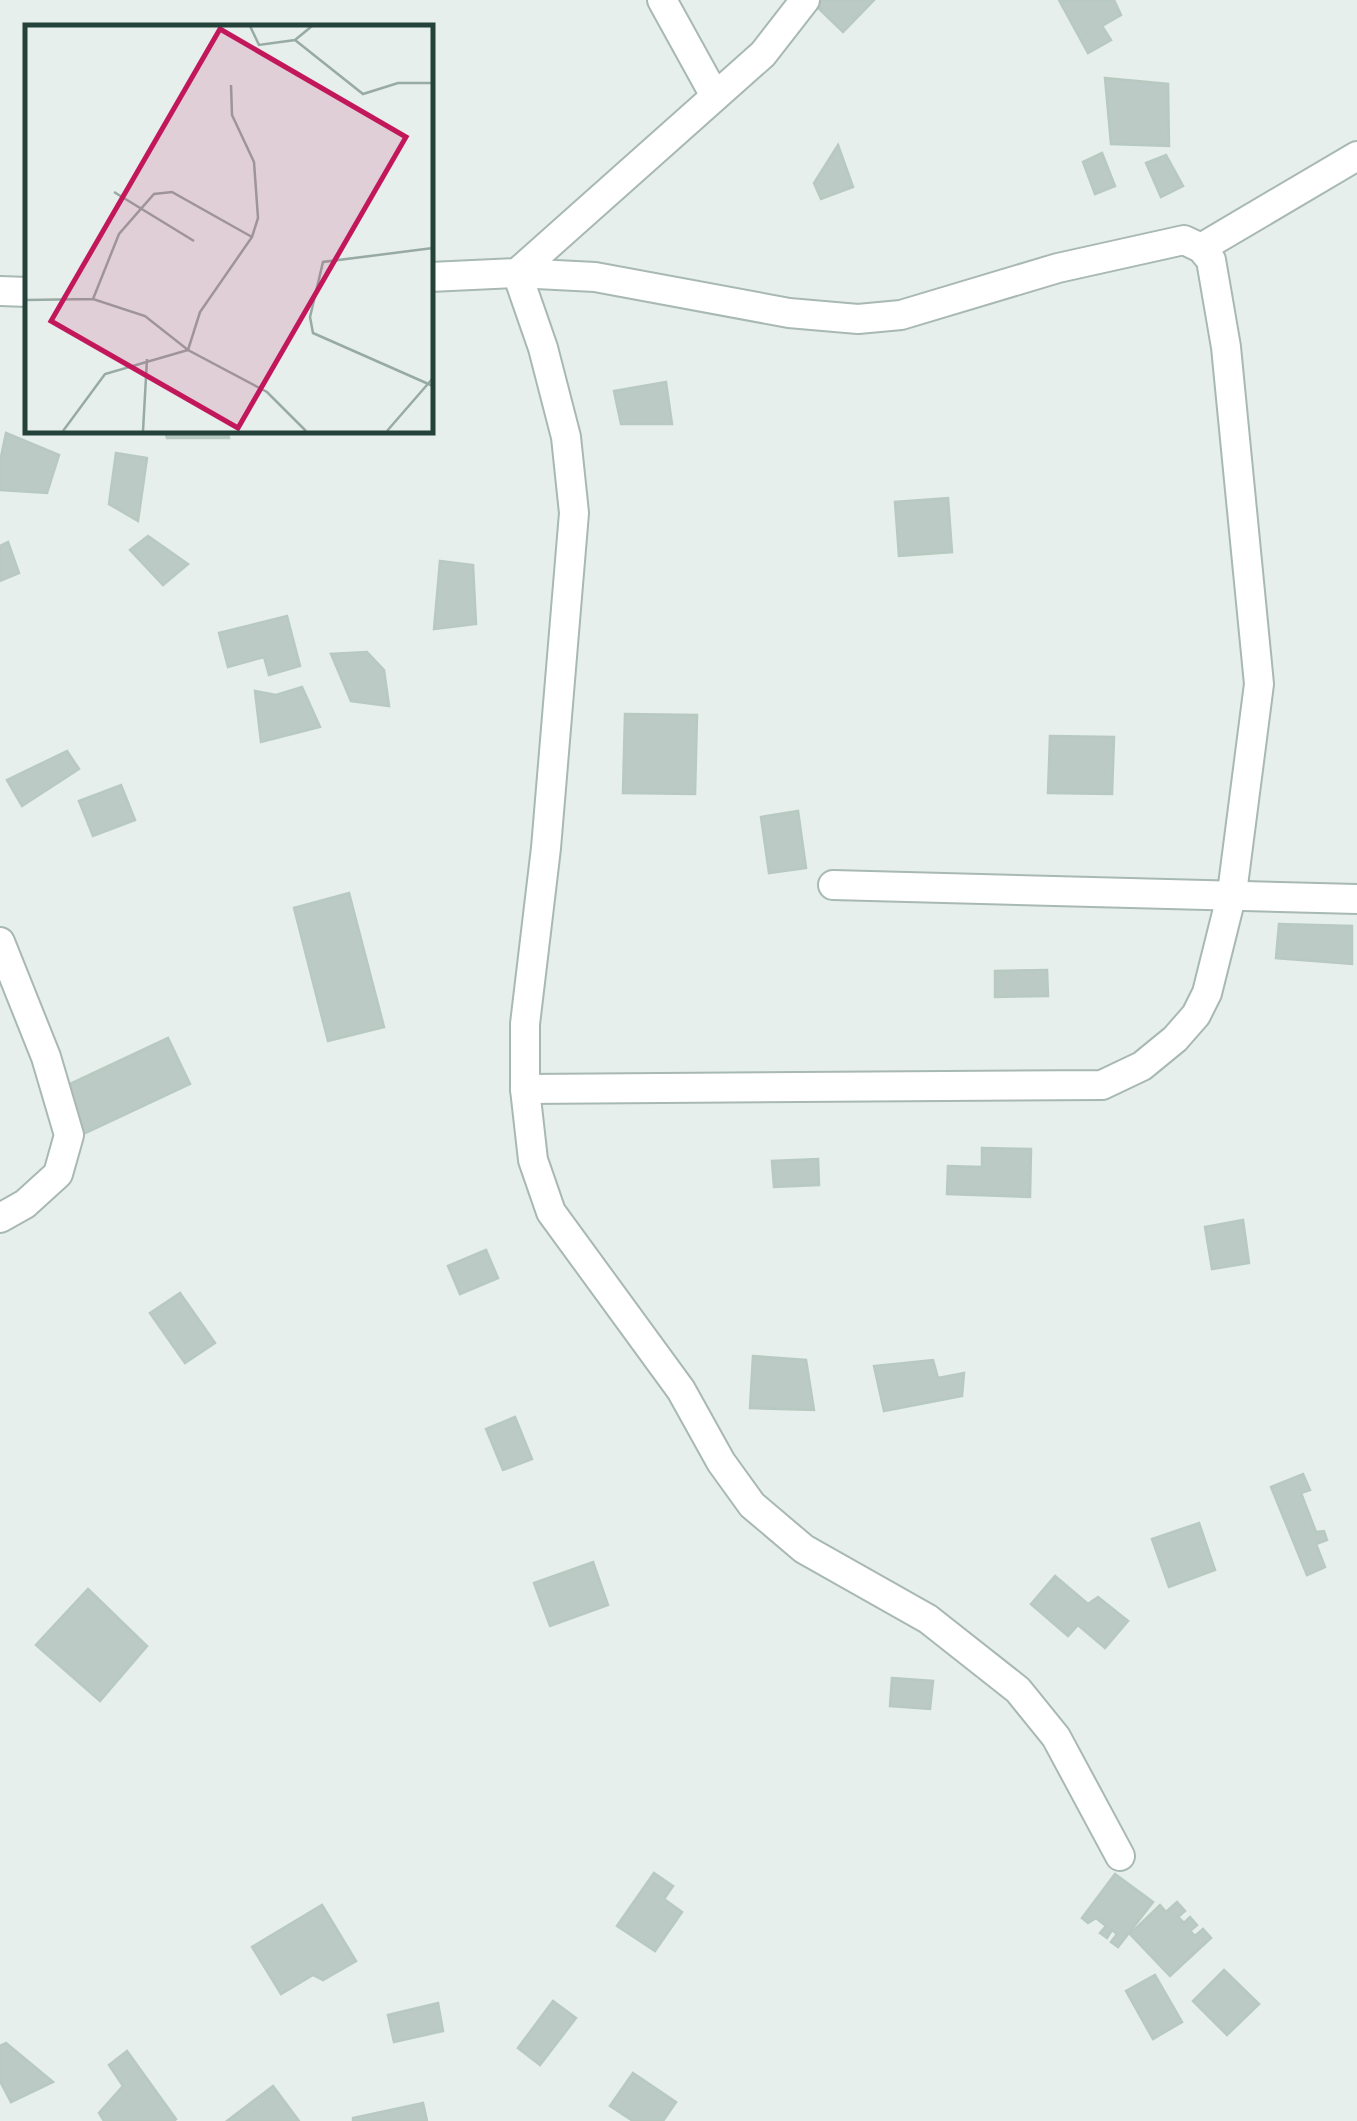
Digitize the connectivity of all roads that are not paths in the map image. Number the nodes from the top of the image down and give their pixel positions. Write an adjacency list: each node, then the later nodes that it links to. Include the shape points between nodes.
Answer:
1 (662, 0): 3 (street)
2 (804, 0): 3 (street, via 763,54)
3 (714, 96): 6 (street)
4 (1357, 156): 5 (street)
5 (1200, 248): 6 (street, via 1184,240 1058,268 901,315 858,319 595,277); 11 (street, via 1212,260 1226,347 1259,684)
6 (517, 272): 7 (street); 14 (street, via 566,437 574,513 525,1024)
7 (432, 277)
8 (0, 291): 9 (street)
9 (25, 292)
10 (832, 885): 11 (street)
11 (1232, 893): 12 (street); 14 (street, via 1196,1015 1142,1066 1102,1084)
12 (1357, 899)
13 (0, 942): 15 (street, via 70,1136 58,1174)
14 (525, 1089): 16 (street, via 532,1160 551,1212 681,1390 752,1505 804,1549 928,1619 1018,1690 1056,1736)
15 (0, 1218)
16 (1120, 1856)

